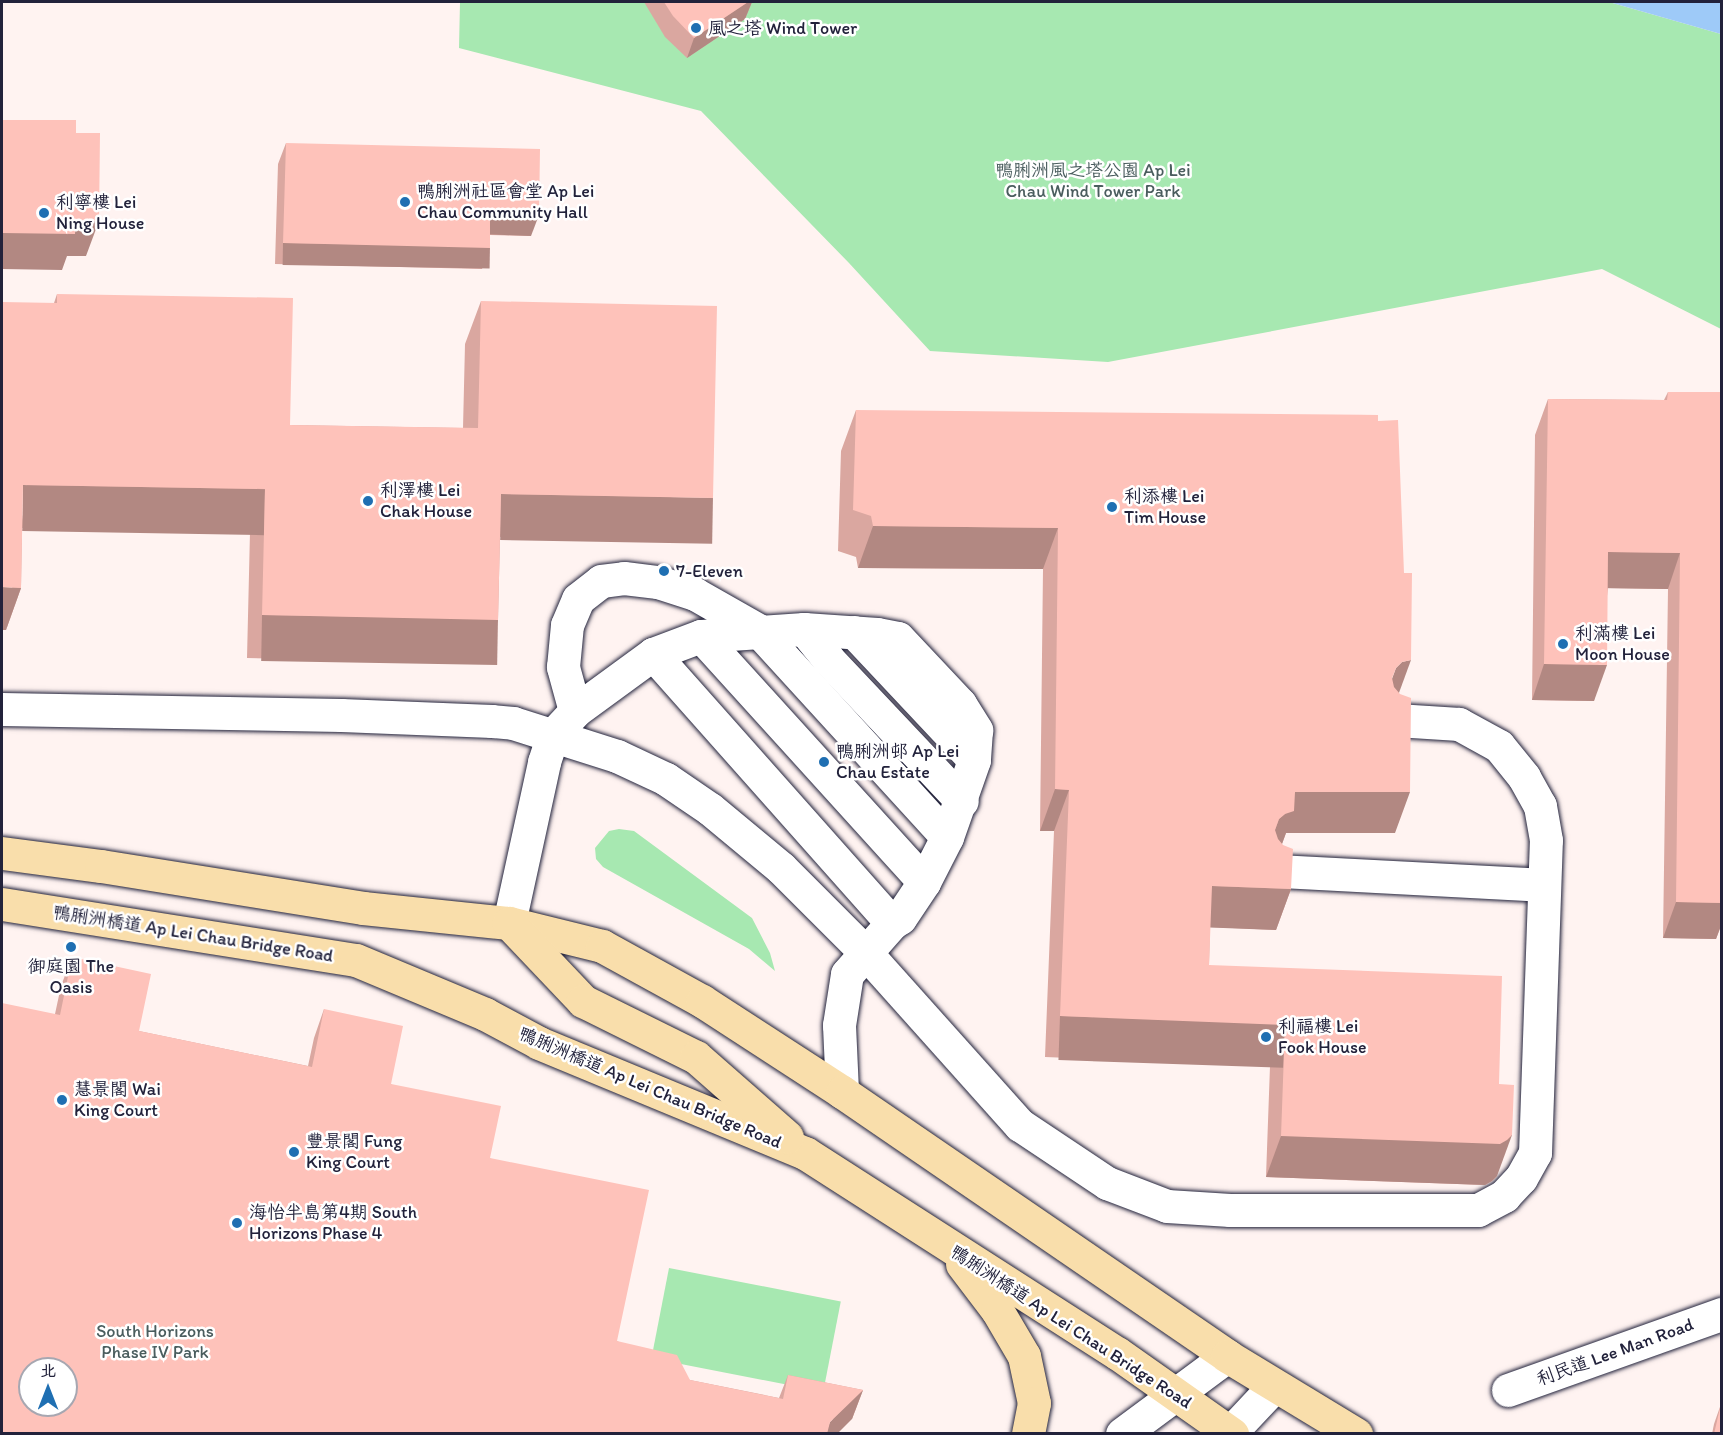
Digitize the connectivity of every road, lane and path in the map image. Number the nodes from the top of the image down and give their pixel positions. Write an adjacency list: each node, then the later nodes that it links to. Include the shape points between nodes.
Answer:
1 (804, 629): 2 (street); 9 (street); 9 (street, via 898,638 909,648 960,704 976,730 974,760)
2 (758, 630): 3 (street); 6 (street, via 695,594 658,582 624,578 601,581 578,599 567,625 563,667); 10 (street)
3 (701, 636): 4 (street); 13 (street)
4 (653, 654): 6 (street); 17 (street)
5 (2, 709): 8 (street, via 433,718 513,723)
6 (575, 711): 8 (street)
7 (1396, 720): 14 (street, via 1459,724 1499,746 1524,777 1540,806 1546,840)
8 (553, 735): 16 (street); 18 (street, via 666,779 710,809 782,868)
9 (962, 801): 10 (street)
10 (947, 837): 13 (street)
11 (2, 853): 16 (main road, via 363,908)
12 (1279, 871): 14 (street)
13 (924, 882): 17 (street, via 900,918)
14 (1544, 885): 18 (street, via 1535,1153 1521,1178 1504,1196 1478,1210 1230,1210 1167,1206 1107,1183 1020,1125)
15 (2, 904): 20 (main road, 鴨脷洲橋道 Ap Lei Chau Bridge Road, via 356,960 485,1014 539,1043)
16 (509, 923): 19 (main road, via 602,946 702,1001); 20 (main road, via 583,1002 696,1057)
17 (892, 923): 18 (street)
18 (866, 952): 19 (street, via 847,974 839,1025)
19 (842, 1092): 23 (main road)
20 (805, 1153): 21 (main road, 鴨脷洲橋道 Ap Lei Chau Bridge Road)
21 (949, 1246): 26 (main road, 鴨脷洲橋道 Ap Lei Chau Bridge Road); 28 (main road, via 997,1310 1024,1356 1034,1402)
22 (1722, 1314): 25 (street, 利民道 Lee Man Road)
23 (1227, 1356): 24 (main road); 26 (street)
24 (1274, 1386): 27 (street); 30 (main road)
25 (1508, 1390)
26 (1174, 1393): 27 (main road, 鴨脷洲橋道 Ap Lei Chau Bridge Road); 29 (street)
27 (1230, 1433)
28 (1028, 1434)
29 (1122, 1434)
30 (1356, 1434)

